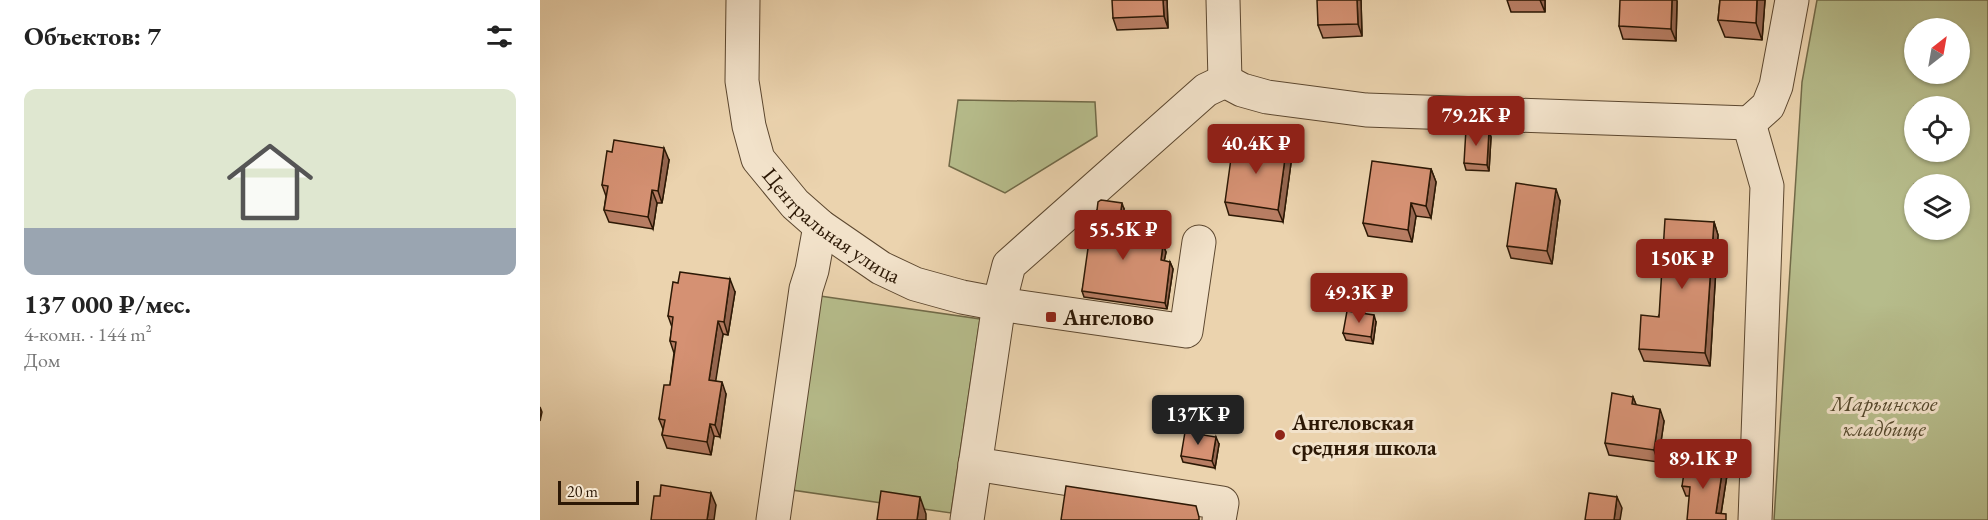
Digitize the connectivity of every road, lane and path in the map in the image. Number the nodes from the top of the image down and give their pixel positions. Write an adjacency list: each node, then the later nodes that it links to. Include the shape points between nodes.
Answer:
1 (743, 0): 6 (street, Центральная улица, via 742,81 758,159 795,204)
2 (1223, 0): 4 (street)
3 (1791, 0): 5 (street, via 1776,86 1768,105)
4 (1225, 81): 5 (street, via 1267,97 1366,110); 8 (street, via 1206,90 1009,265)
5 (1749, 123): 13 (street, via 1767,186)
6 (820, 226): 8 (street, Центральная улица, via 881,268 915,284); 10 (street, via 806,289)
7 (1199, 242): 8 (street, Центральная улица, via 1186,331)
8 (999, 304): 9 (street)
9 (975, 464): 11 (street); 12 (street, via 1222,503)
10 (772, 520)
11 (967, 520)
12 (1219, 520)
13 (1755, 520)

